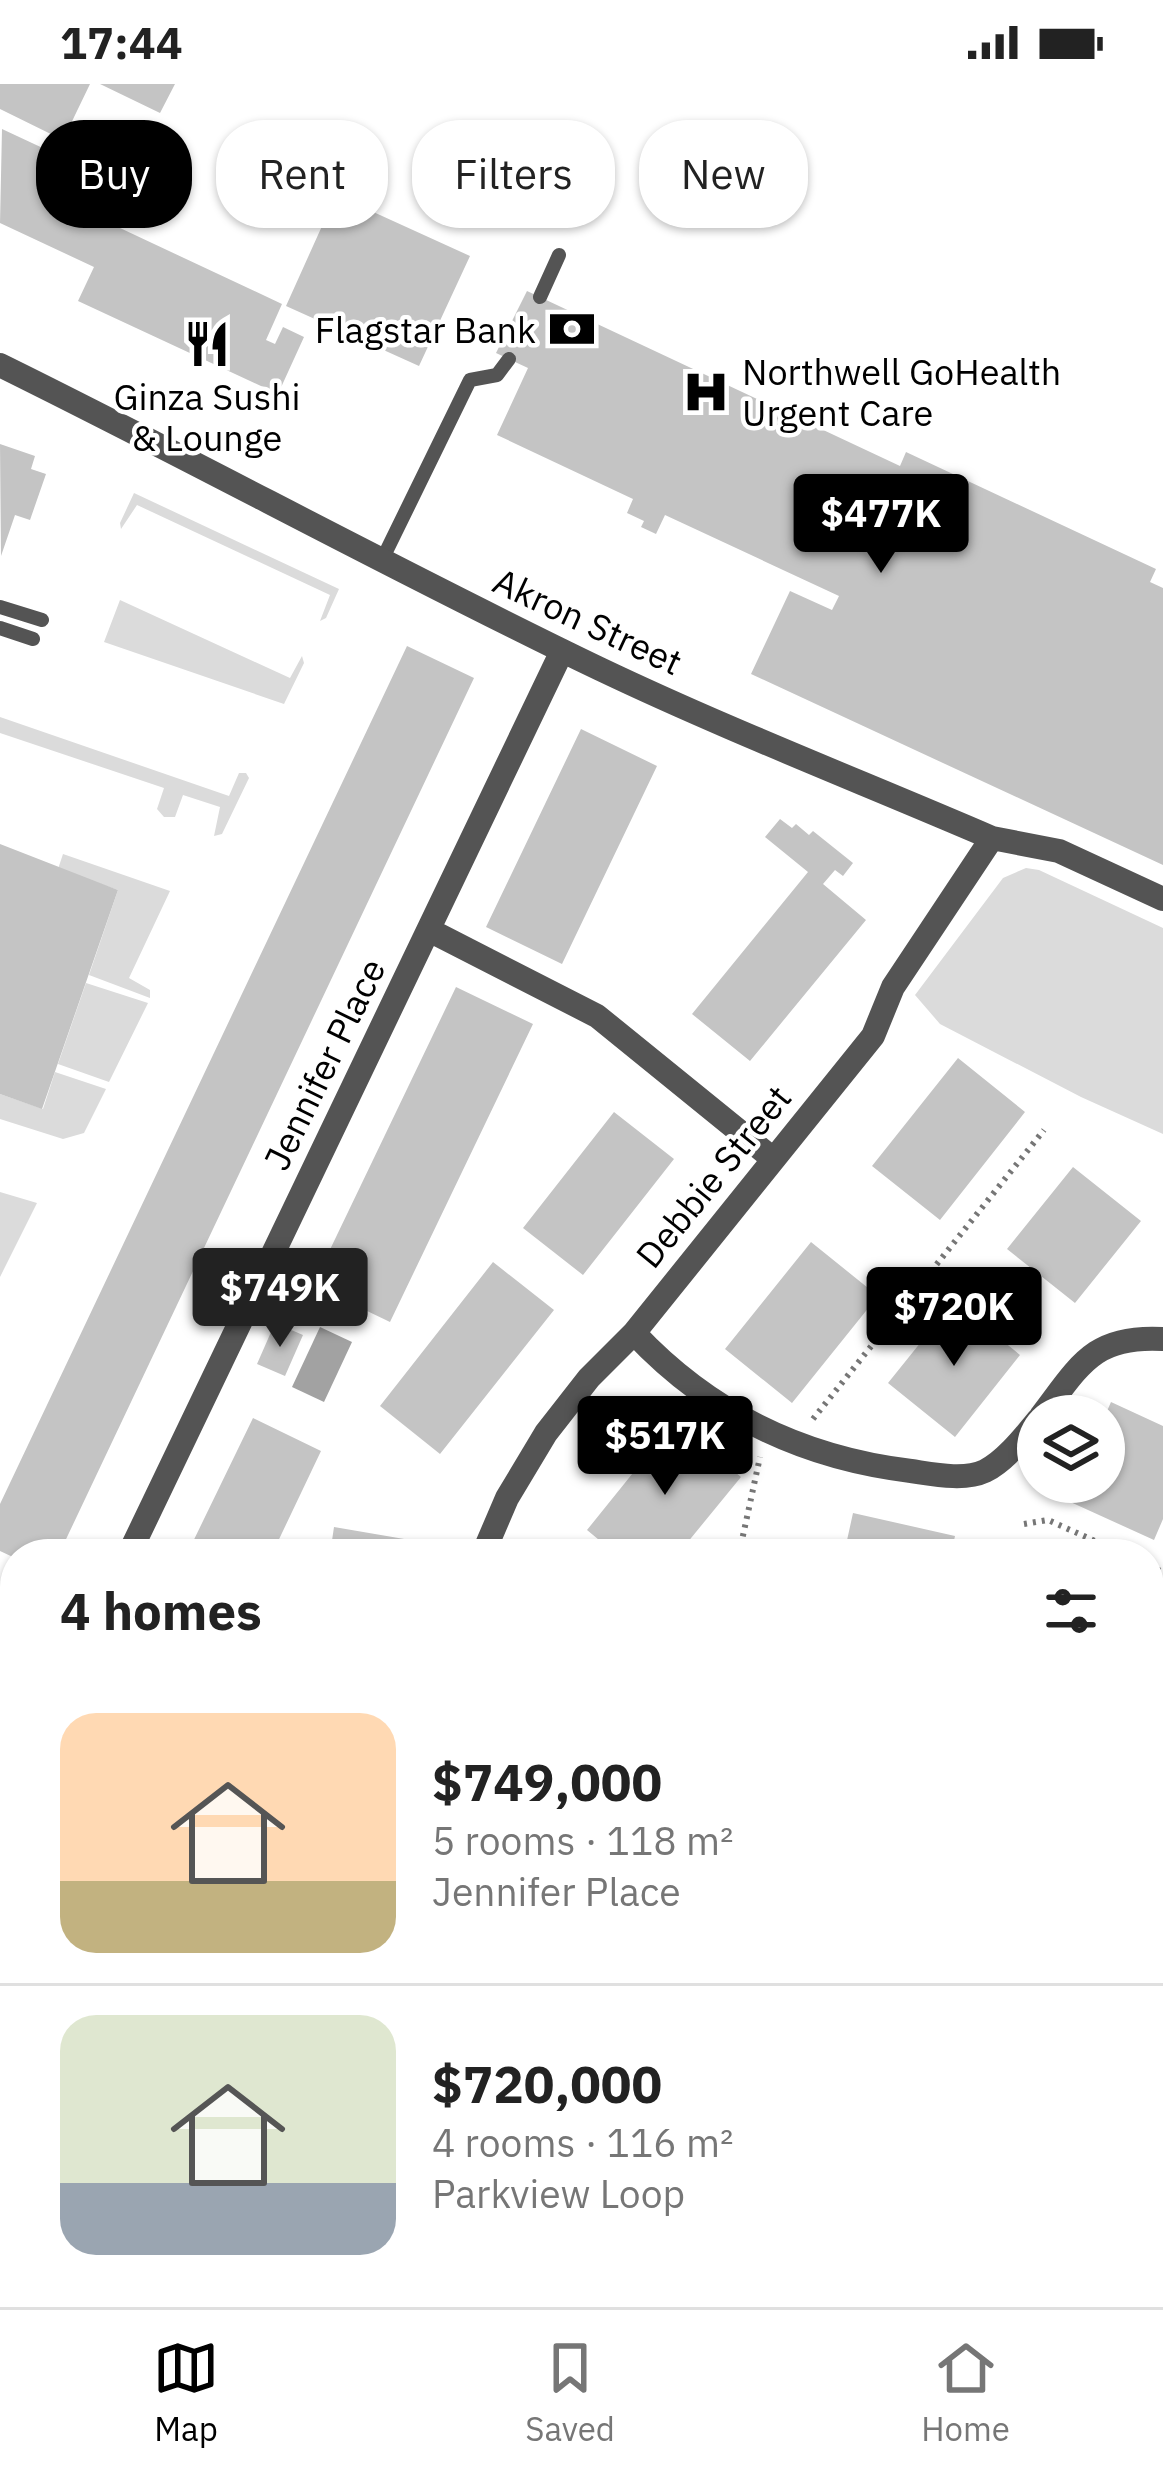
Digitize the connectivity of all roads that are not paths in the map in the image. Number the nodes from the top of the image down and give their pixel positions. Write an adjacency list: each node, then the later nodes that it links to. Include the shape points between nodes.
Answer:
1 (559, 255): 2 (lane)
2 (539, 297)
3 (509, 359): 5 (lane, via 497,375 470,380)
4 (0, 365): 5 (street, Akron Street)
5 (381, 562): 10 (street, Akron Street)
6 (0, 607): 7 (lane)
7 (43, 620)
8 (0, 628): 9 (lane)
9 (33, 639)
10 (562, 650): 11 (street, Akron Street); 13 (street, Jennifer Place)
11 (992, 838): 12 (street, Akron Street, via 1059,851); 14 (street, Debbie Street, via 892,987 873,1036)
12 (1163, 899)
13 (428, 930): 14 (street, Jennifer Place, via 596,1016); 19 (street, Jennifer Place)
14 (772, 1158): 15 (street, Debbie Street)
15 (634, 1333): 18 (street, via 703,1395 812,1452 950,1475 983,1472); 20 (street, Debbie Street, via 546,1433)
16 (1163, 1339): 17 (street, via 1127,1337 1098,1352)
17 (1056, 1395)
18 (1017, 1444)
19 (136, 1539)
20 (489, 1539)

